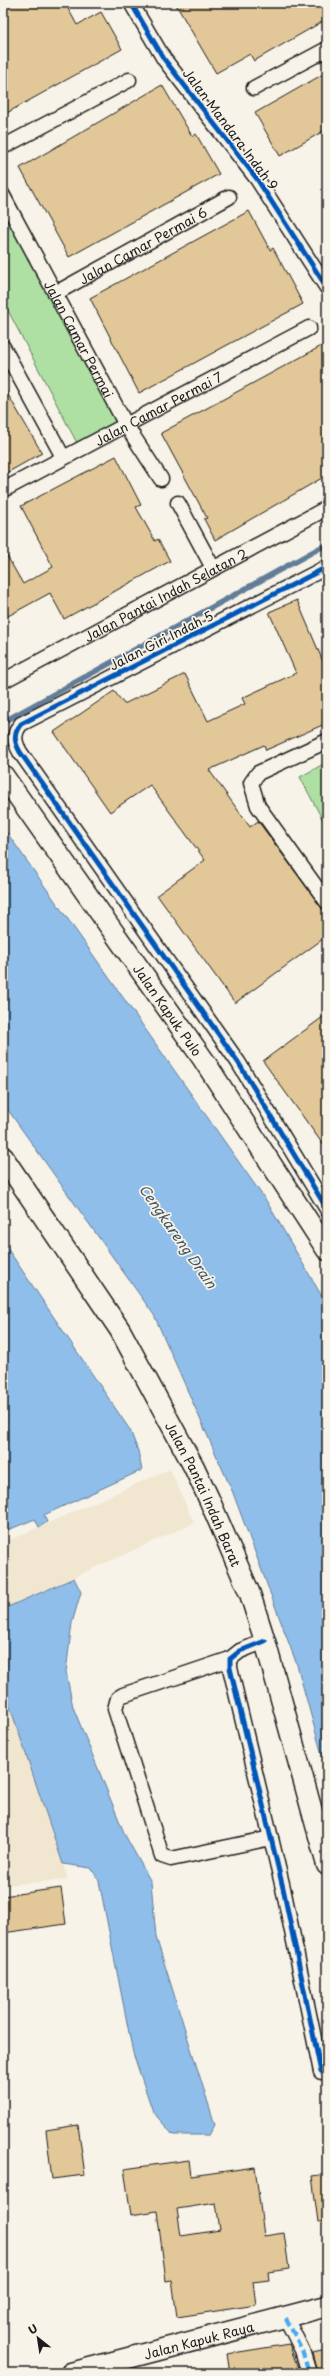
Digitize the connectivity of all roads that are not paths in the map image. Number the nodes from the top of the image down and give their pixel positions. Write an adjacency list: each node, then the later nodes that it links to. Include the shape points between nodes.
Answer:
1 (131, 3): 8 (street, Jalan Mandara Indah 9, via 164,59 257,179)
2 (327, 49): 4 (street)
3 (129, 80): 5 (street)
4 (254, 88)
5 (3, 147)
6 (3, 196): 9 (street, Jalan Camar Permai)
7 (229, 197): 9 (street, Jalan Camar Permai 6)
8 (327, 288)
9 (56, 293): 12 (street, Jalan Camar Permai)
10 (309, 328): 12 (street, Jalan Camar Permai 7)
11 (3, 347): 13 (street)
12 (126, 425): 13 (street, Jalan Camar Permai 7); 14 (street, Jalan Camar Permai)
13 (63, 457): 15 (street, Jalan Camar Permai 7)
14 (161, 479)
15 (7, 488)
16 (178, 503): 19 (street)
17 (327, 508): 19 (street, Jalan Pantai Indah Selatan 2)
18 (327, 567): 25 (street, Jalan Giri Indah 5, via 22,724 16,730 14,741 238,1062)
19 (213, 568): 20 (street, Jalan Pantai Indah Selatan 2)
20 (3, 681)
21 (327, 741): 23 (street, via 258,773 251,783 258,806)
22 (3, 775): 26 (main road, Jalan Kapuk Pulo, via 204,1059)
23 (327, 902)
24 (3, 1157): 27 (main road, Jalan Pantai Indah Barat, via 120,1330 194,1467 250,1594)
25 (327, 1209)
26 (327, 1250)
27 (265, 1641): 28 (street, via 240,1651); 30 (main road, Jalan Pantai Indah Barat)
28 (230, 1659): 29 (street, via 230,1668); 29 (street, via 123,1695 118,1698 115,1709 162,1856 171,1859)
29 (271, 1838): 31 (street)
30 (327, 1865)
31 (321, 2072)
32 (327, 2306): 33 (main road, Jalan Kapuk Raya)
33 (286, 2318): 34 (main road, Jalan Kapuk Raya); 35 (street, via 302,2350)
34 (71, 2373)
35 (309, 2373)

